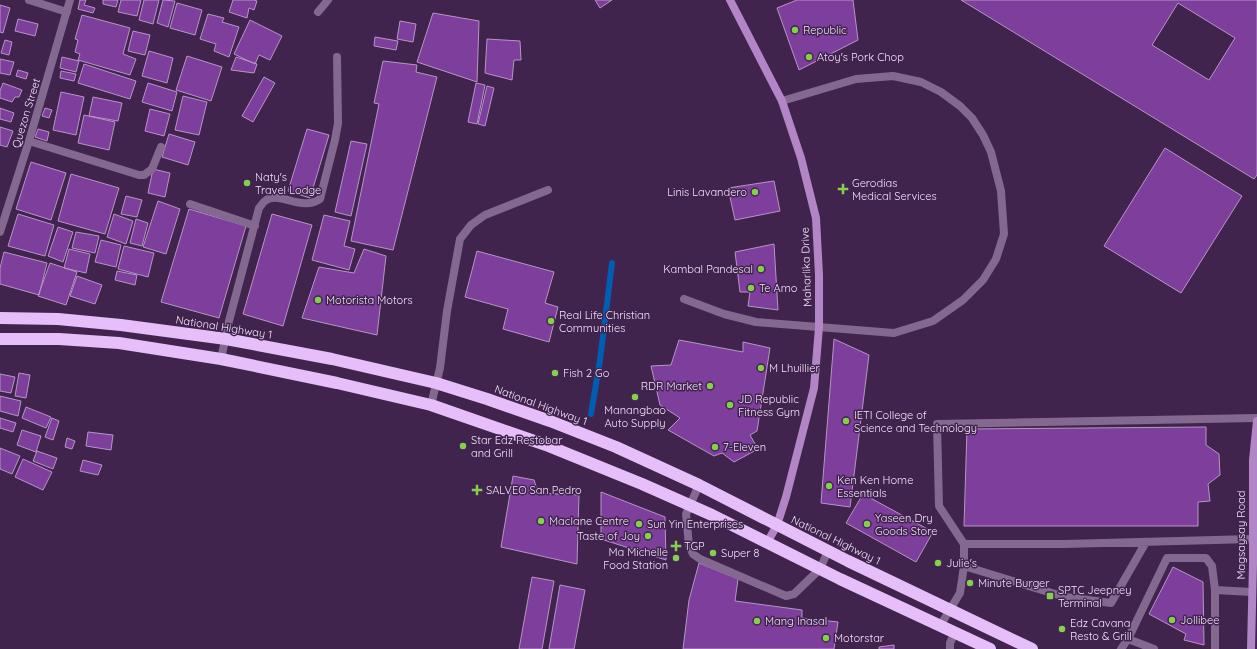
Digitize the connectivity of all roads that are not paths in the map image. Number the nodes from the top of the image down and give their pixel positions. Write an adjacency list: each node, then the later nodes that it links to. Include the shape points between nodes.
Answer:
1 (29, 0): 5 (street)
2 (70, 0): 5 (street, Quezon Street)
3 (328, 0): 6 (street)
4 (730, 0): 8 (street, Maharlika Drive)
5 (67, 12): 9 (street, Quezon Street)
6 (318, 12)
7 (337, 57): 13 (street, via 338,123 320,199 308,204 273,197 265,200 259,208)
8 (782, 101): 17 (street, Maharlika Drive, via 801,158 816,218); 17 (street, via 856,79 893,76 921,82 941,92 972,118 991,152 1001,191 1004,234 996,259 983,280 963,300 933,320 894,333)
9 (30, 141): 10 (street, via 140,175 152,169); 14 (street, Quezon Street)
10 (160, 147)
11 (548, 190): 21 (street, via 485,214 471,225 460,239)
12 (190, 204): 13 (street)
13 (255, 226): 19 (street)
14 (0, 232)
15 (684, 299): 17 (street, via 724,314 756,322)
16 (0, 318): 19 (highway, National Highway 1, via 58,319)
17 (819, 327): 26 (street, Maharlika Drive, via 814,388)
18 (0, 339): 20 (highway, via 119,343)
19 (226, 339): 20 (street); 21 (highway, National Highway 1, via 332,359)
20 (221, 359): 22 (highway)
21 (436, 383): 22 (street); 24 (highway, National Highway 1, via 550,421 616,447)
22 (431, 405): 25 (highway, via 546,445)
23 (1257, 419): 27 (street, Magsaysay Road, via 1253,460); 30 (street, via 937,424 939,506)
24 (699, 485): 25 (street); 26 (highway, National Highway 1)
25 (690, 505): 29 (highway); 33 (street, via 686,514 689,546 693,554 700,559 786,596 794,594)
26 (777, 525): 29 (street, Maharlika Drive); 31 (highway, National Highway 1)
27 (1252, 538): 28 (street); 35 (street, Magsaysay Road)
28 (1146, 542): 30 (street); 32 (street, via 1111,603 1065,598)
29 (767, 543): 33 (highway)
30 (964, 544): 32 (street)
31 (828, 551): 33 (street); 36 (highway, National Highway 1)
32 (964, 566): 36 (street, via 960,593)
33 (820, 569): 37 (highway)
34 (1215, 590): 35 (street); 39 (street, via 1212,566 1206,558 1167,558); 45 (street)
35 (1252, 592): 46 (street, Magsaysay Road)
36 (950, 610): 37 (street); 42 (highway, National Highway 1)
37 (940, 626): 38 (highway)
38 (955, 632): 40 (street); 41 (highway)
39 (1128, 639): 43 (street); 44 (street)
40 (950, 648)
41 (990, 649)
42 (1032, 649)
43 (1121, 649)
44 (1154, 649)
45 (1216, 649)
46 (1250, 649)

